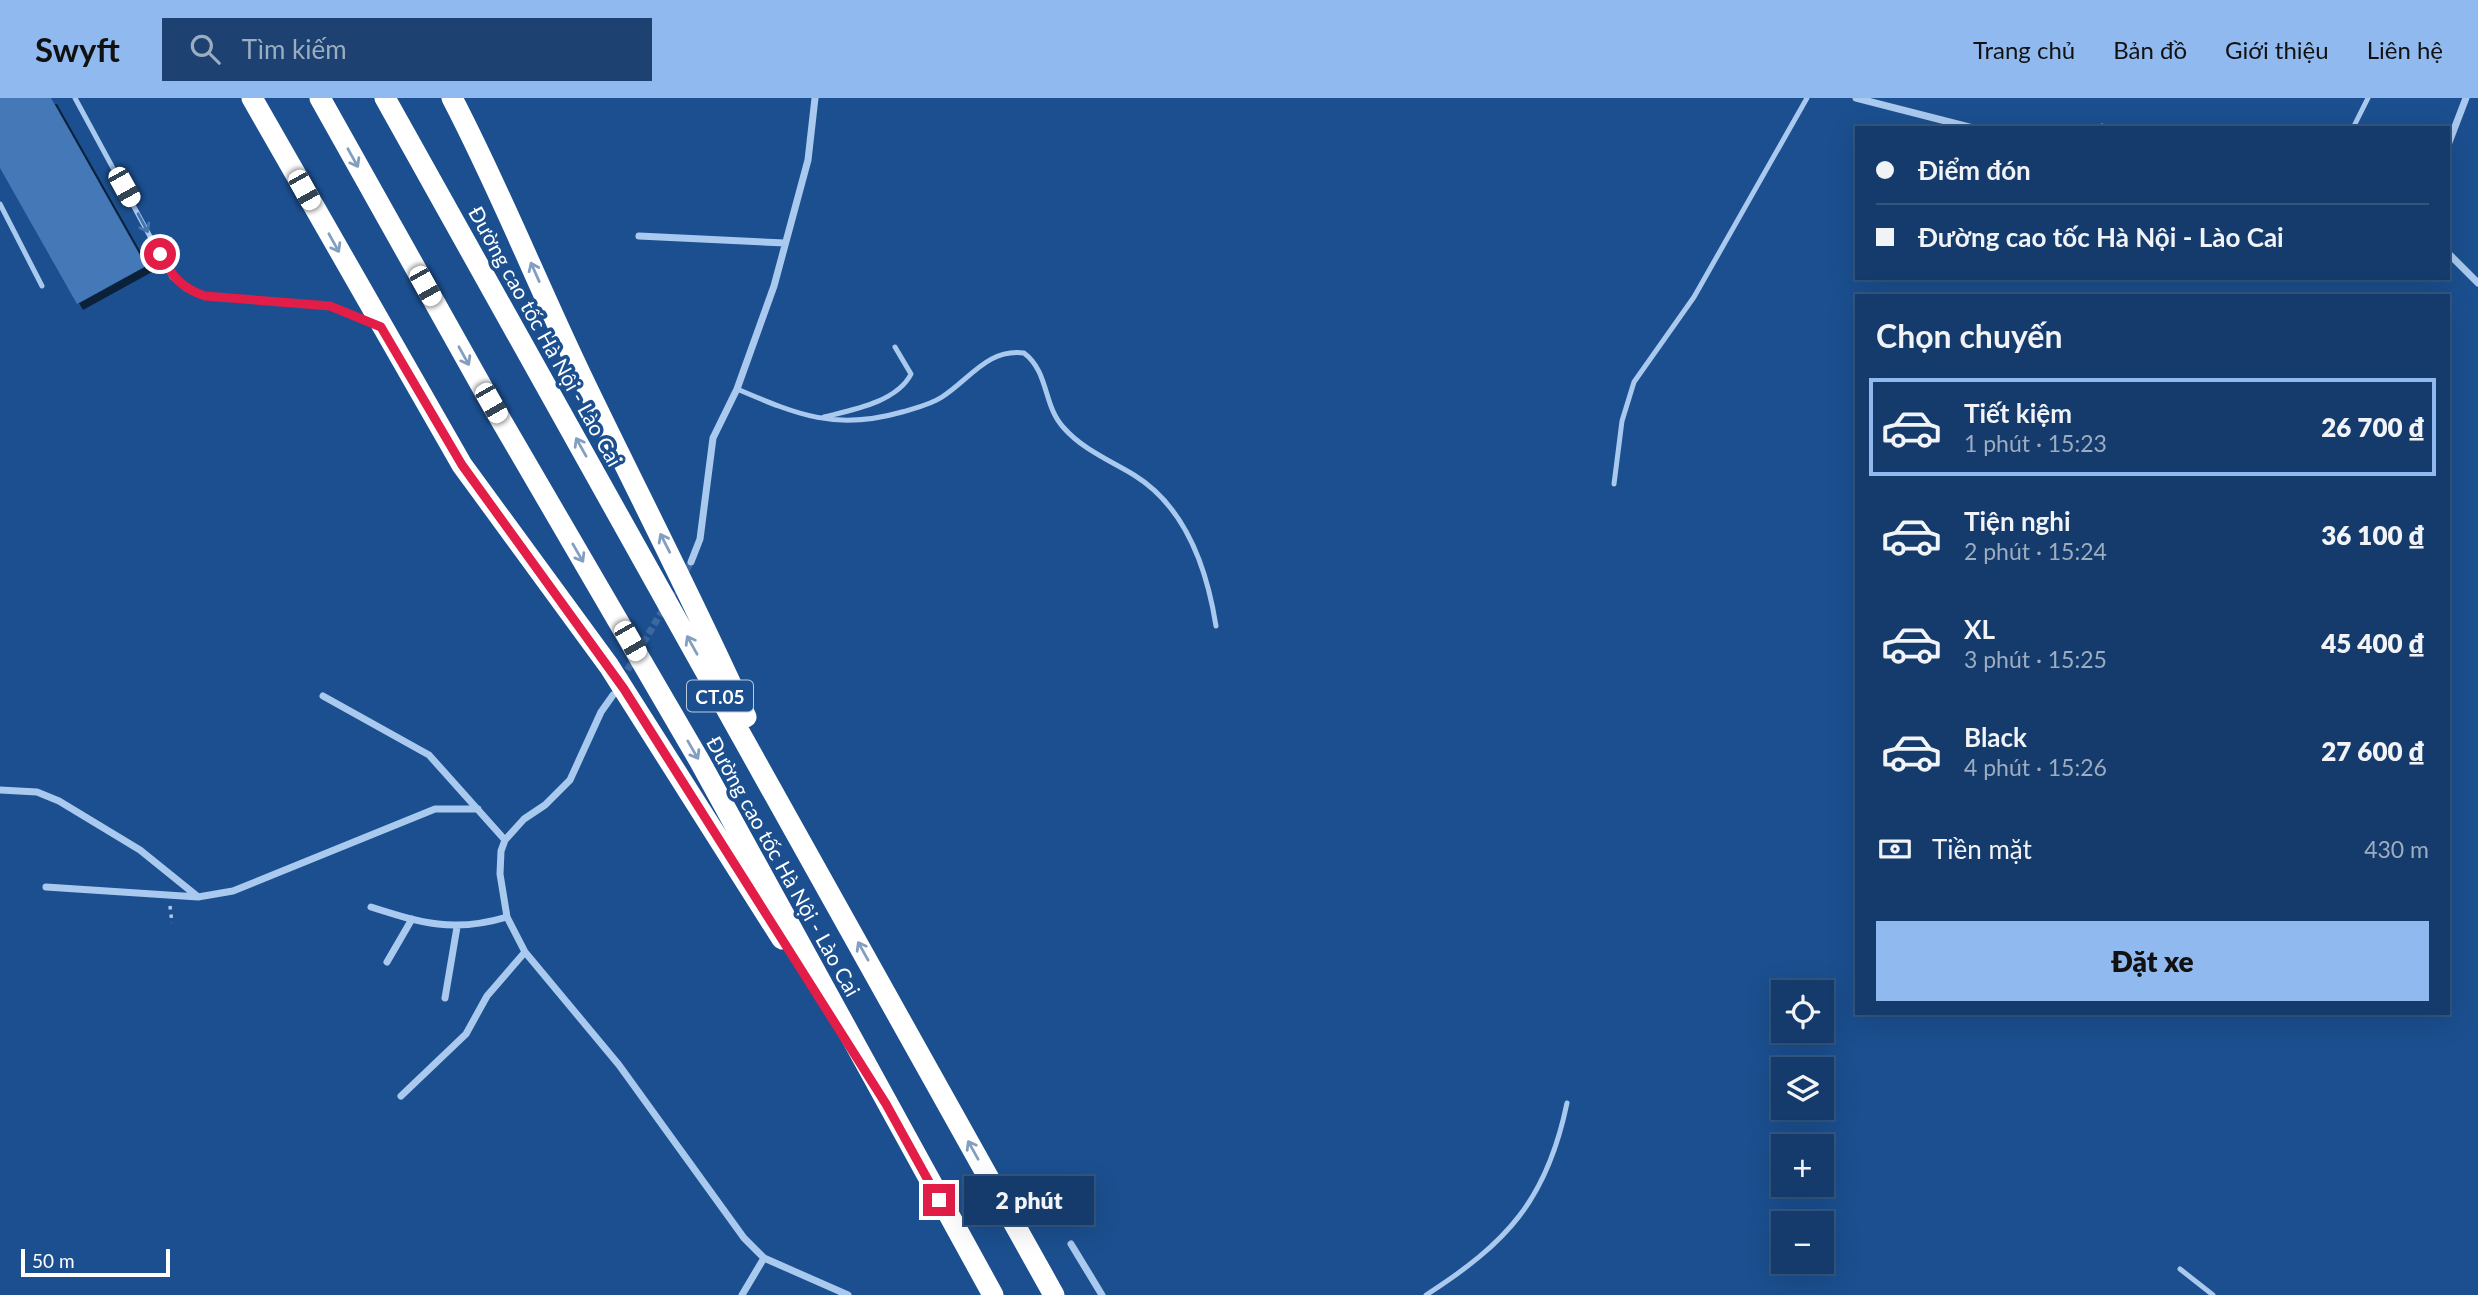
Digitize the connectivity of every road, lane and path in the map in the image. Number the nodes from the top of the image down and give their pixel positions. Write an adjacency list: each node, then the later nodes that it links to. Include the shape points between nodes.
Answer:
1 (75, 98): 20 (lane, one-way to 20, via 172,277 186,289 205,296 330,306)
2 (252, 98): 20 (highway, one-way to 20)
3 (320, 98): 44 (highway, Đường cao tốc Hà Nội - Lào Cai / CT.05, one-way to 44, via 699,760)
4 (385, 98): 32 (highway, Đường cao tốc Hà Nội - Lào Cai / CT.05, one-way to 4)
5 (452, 98): 32 (highway, one-way to 5, via 688,588 579,372 497,186)
6 (815, 98): 16 (street, via 808,160)
7 (1807, 98): 24 (lane, via 1694,297 1634,382 1622,421)
8 (1856, 98): 11 (street)
9 (2368, 98): 12 (lane)
10 (2466, 98): 13 (street)
11 (1965, 126)
12 (2354, 126)
13 (2450, 140)
14 (0, 204): 19 (lane)
15 (639, 236): 16 (street)
16 (785, 243): 22 (street, via 775,286)
17 (2450, 255): 18 (street)
18 (2478, 282)
19 (42, 286)
20 (381, 327): 44 (highway, via 462,465 609,666)
21 (895, 347): 23 (lane, via 911,374 906,384 864,407)
22 (737, 389): 23 (lane, via 780,408); 25 (street, via 713,438 700,538)
23 (821, 418): 26 (lane, via 856,422 922,406 942,398 1004,352 1024,353 1042,374 1060,424 1081,444 1150,486 1179,521 1200,557)
24 (1614, 484)
25 (691, 562)
26 (1216, 626)
27 (613, 695): 31 (street, via 570,780)
28 (323, 696): 30 (street, via 429,755)
29 (0, 790): 34 (street, via 37,792 59,801 140,850)
30 (478, 809): 31 (street); 34 (street, via 435,809 254,884)
31 (505, 840): 36 (street, via 499,874)
32 (807, 850): 51 (highway, Đường cao tốc Hà Nội - Lào Cai / CT.05, one-way to 32)
33 (46, 887): 34 (street)
34 (198, 897)
35 (371, 907): 37 (street)
36 (507, 917): 38 (street); 39 (street)
37 (412, 919): 38 (street); 40 (street)
38 (457, 927): 41 (street)
39 (525, 951): 42 (street, via 488,996 466,1034); 46 (street, via 619,1065 720,1208)
40 (387, 962)
41 (445, 998)
42 (401, 1097)
43 (1567, 1103): 53 (lane, via 1559,1144 1536,1195 1483,1257)
44 (886, 1104): 50 (highway, Đường cao tốc Hà Nội - Lào Cai / CT.05)
45 (1071, 1244): 52 (street)
46 (764, 1258): 48 (street); 49 (street)
47 (2180, 1269): 54 (lane)
48 (742, 1295)
49 (848, 1295)
50 (993, 1295)
51 (1054, 1295)
52 (1102, 1295)
53 (1426, 1295)
54 (2213, 1295)

